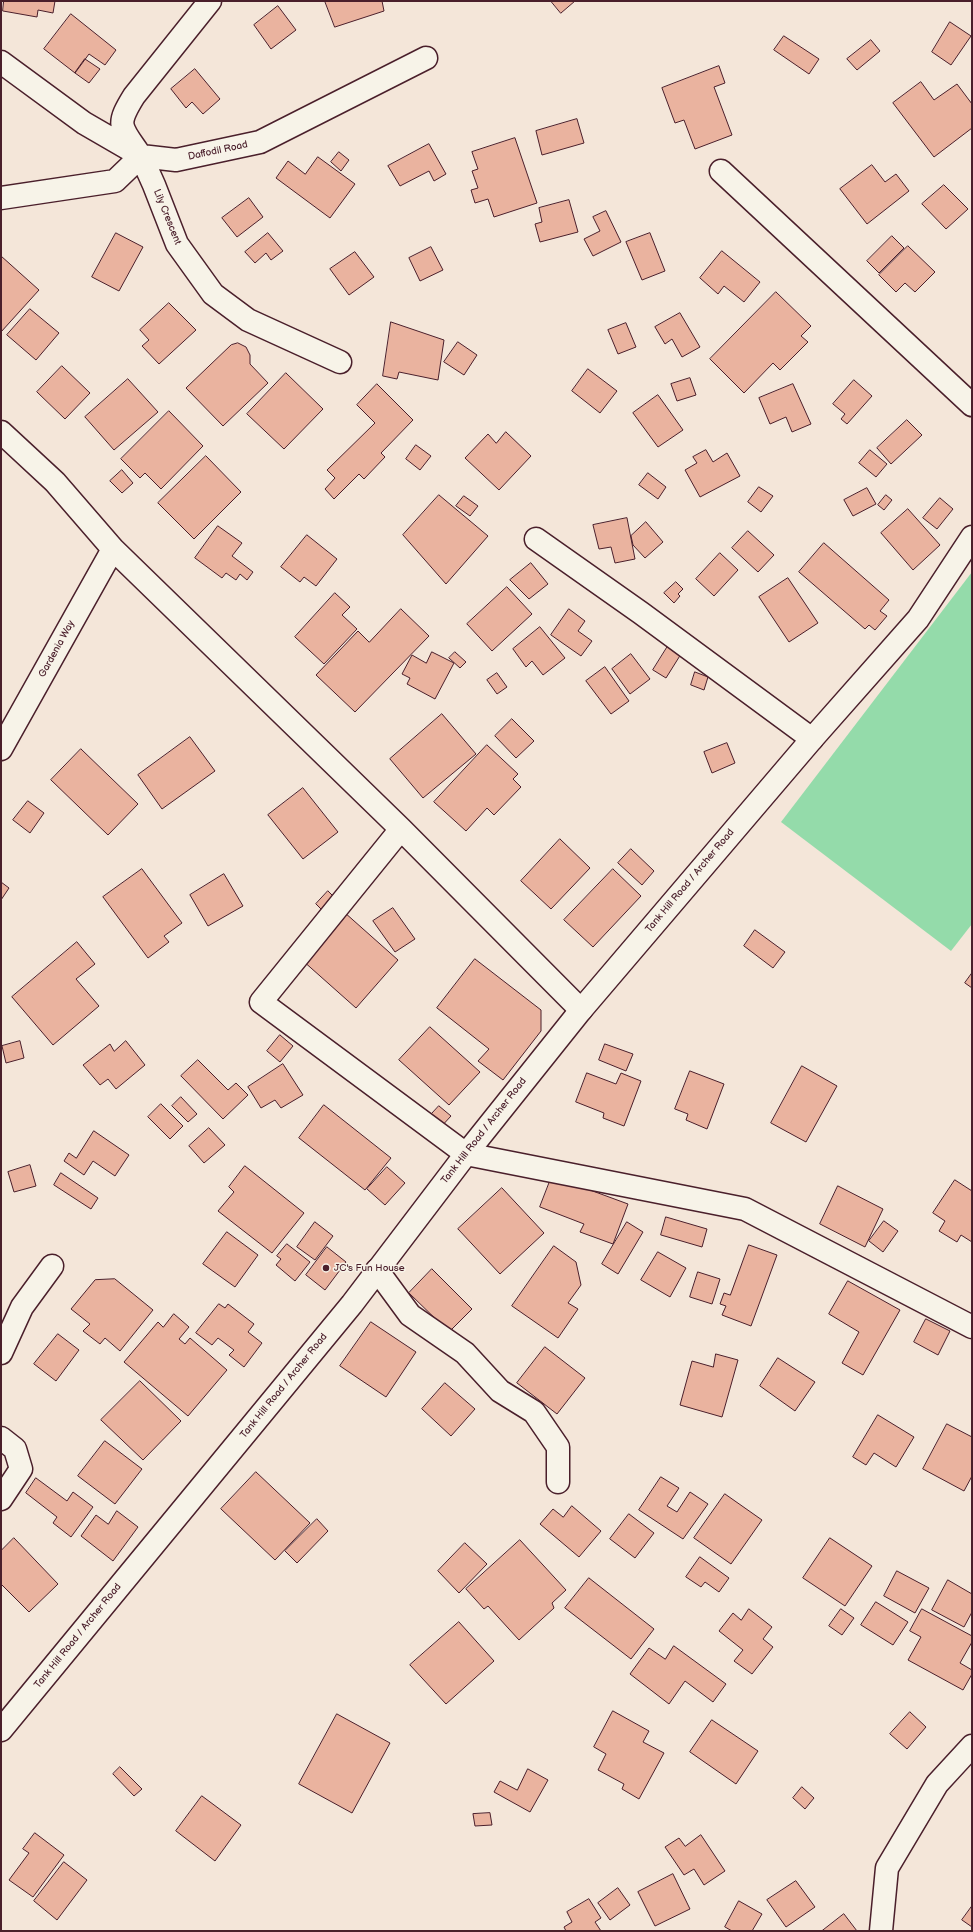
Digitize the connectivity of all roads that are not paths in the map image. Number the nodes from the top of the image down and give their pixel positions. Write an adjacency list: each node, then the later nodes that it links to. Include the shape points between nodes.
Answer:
1 (210, 1): 4 (street, Lily Crescent, via 124,112 123,130)
2 (426, 58): 4 (street, Daffodil Road, via 260,142 176,160)
3 (1, 62): 4 (street, via 84,123)
4 (141, 156): 6 (street, via 115,181); 7 (street, Lily Crescent, via 176,244 213,294 248,320)
5 (721, 171): 8 (street)
6 (1, 198)
7 (340, 362)
8 (972, 405)
9 (1, 432): 12 (street, via 55,482)
10 (972, 537): 13 (street, Tank Hill Road / Archer Road, via 918,618)
11 (536, 538): 13 (street)
12 (114, 548): 14 (street, Gardenia Way); 15 (street)
13 (812, 739): 16 (street, Tank Hill Road / Archer Road)
14 (1, 749)
15 (401, 829): 16 (street); 17 (street, via 261,1002)
16 (581, 1010): 17 (street, Tank Hill Road / Archer Road)
17 (466, 1154): 19 (street, Tank Hill Road / Archer Road); 20 (street, via 745,1209)
18 (52, 1266): 21 (street, via 22,1306)
19 (377, 1270): 23 (street, via 410,1314 465,1353 500,1391 534,1412 558,1447); 25 (street, Tank Hill Road / Archer Road, via 352,1304)
20 (972, 1327)
21 (1, 1353)
22 (1, 1438): 24 (street, via 15,1450 21,1469)
23 (558, 1482)
24 (1, 1499)
25 (1, 1730)
26 (972, 1746): 27 (street, via 937,1784 887,1868)
27 (880, 1931)

